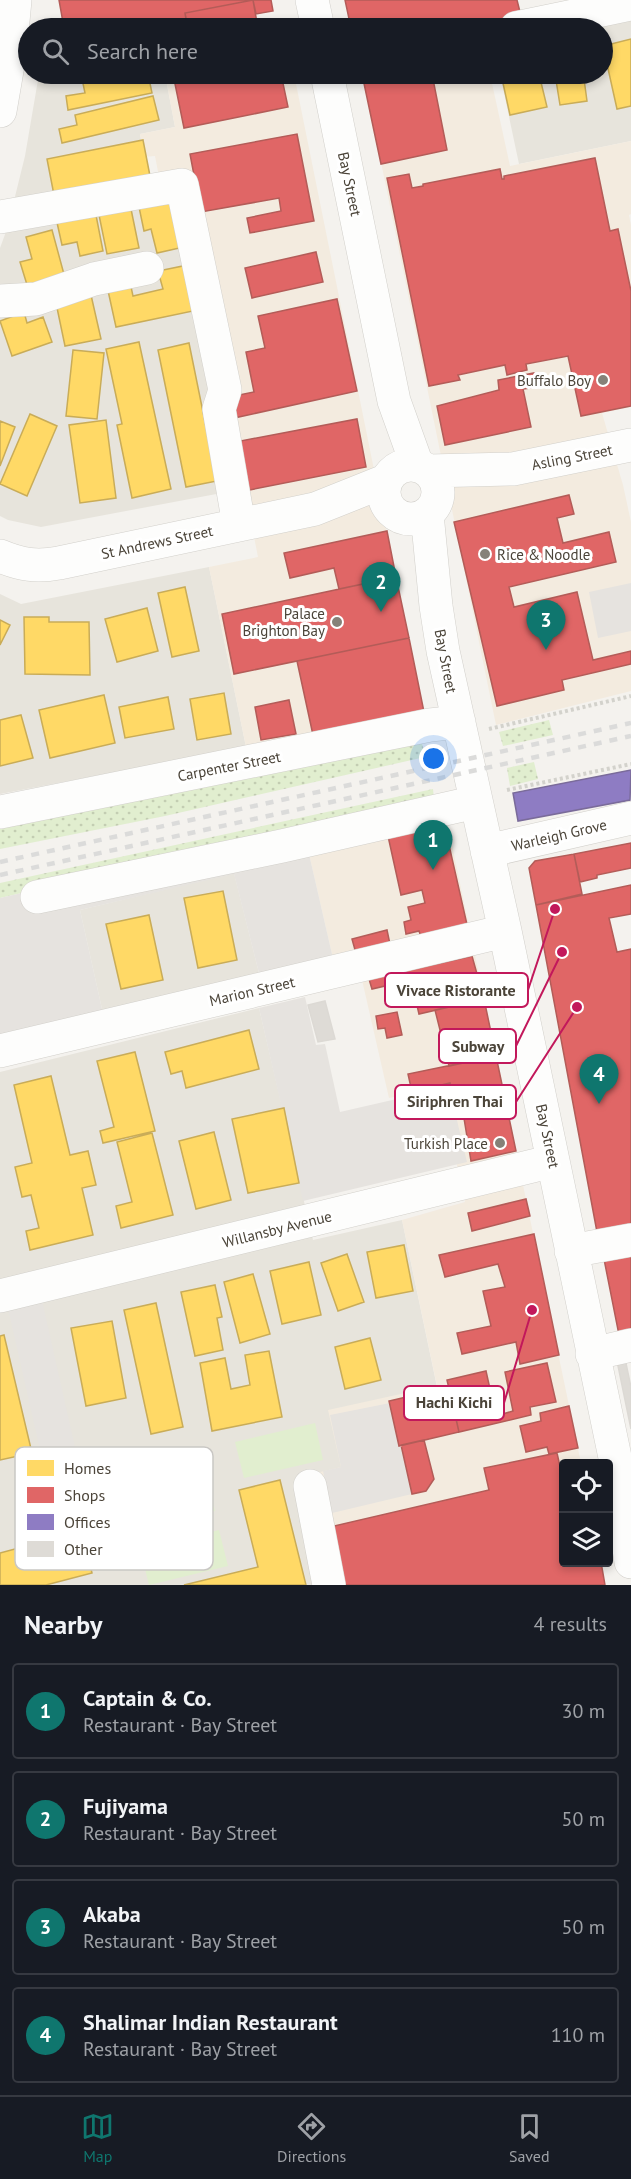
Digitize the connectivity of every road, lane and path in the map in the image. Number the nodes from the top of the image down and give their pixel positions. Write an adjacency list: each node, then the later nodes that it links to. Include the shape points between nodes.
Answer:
1 (15, 0): 7 (street)
2 (312, 0): 4 (street)
3 (631, 4): 5 (street)
4 (316, 18)
5 (564, 18)
6 (329, 84): 12 (street, Bay Street)
7 (0, 111)
8 (0, 217): 13 (street, via 182,185 225,390 219,409)
9 (147, 268): 10 (street, via 94,279 36,299)
10 (0, 302)
11 (629, 454): 12 (street, Asling Street, via 513,469)
12 (411, 491): 13 (street, St Andrews Street); 16 (street, Bay Street)
13 (239, 525): 14 (street, St Andrews Street, via 46,565 25,565)
14 (0, 556)
15 (631, 696): 16 (path)
16 (460, 729): 19 (street, Bay Street); 20 (street, Carpenter Street, via 418,728)
17 (631, 764): 18 (path)
18 (507, 790)
19 (477, 802): 22 (street, Bay Street); 23 (street)
20 (0, 812)
21 (631, 818): 22 (street, Warleigh Grove)
22 (487, 851): 24 (street, Bay Street)
23 (37, 897)
24 (505, 932): 25 (street, Marion Street); 26 (street, Bay Street)
25 (0, 1051)
26 (554, 1161): 28 (street, Bay Street); 29 (street, Willansby Avenue)
27 (631, 1240): 28 (street)
28 (571, 1251): 31 (street, Bay Street)
29 (0, 1296)
30 (631, 1346): 31 (street)
31 (592, 1354): 33 (street, Bay Street, via 616,1462)
32 (310, 1486): 34 (street)
33 (631, 1562)
34 (329, 1585)

